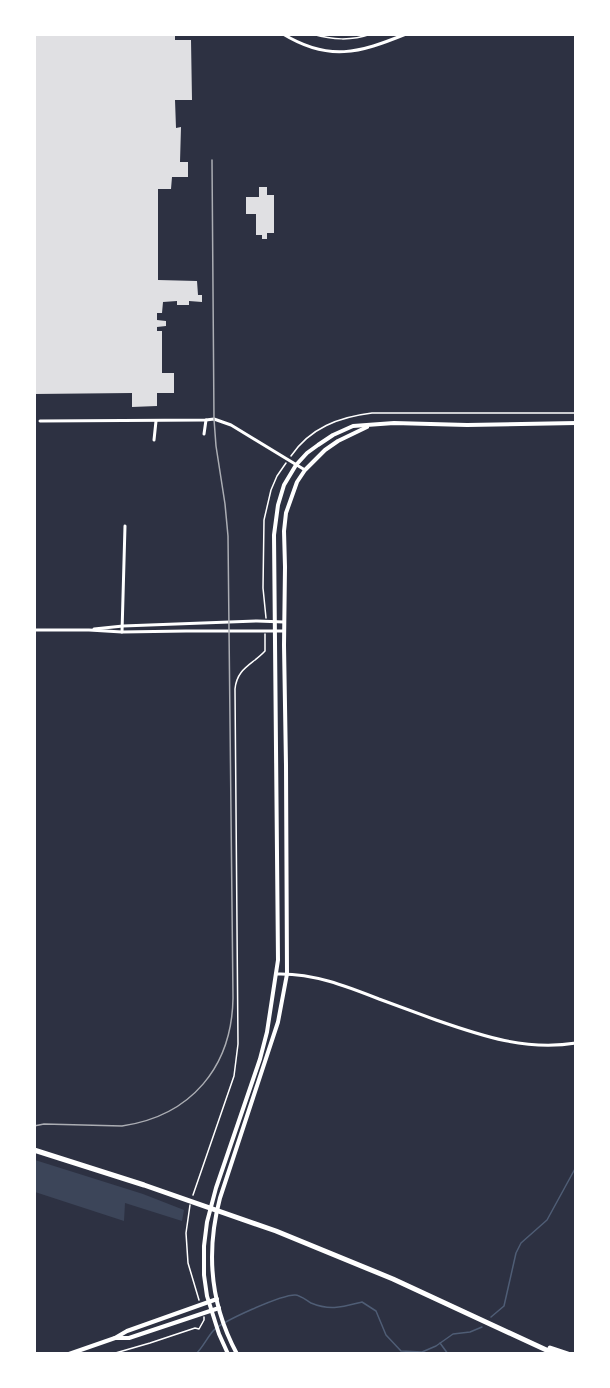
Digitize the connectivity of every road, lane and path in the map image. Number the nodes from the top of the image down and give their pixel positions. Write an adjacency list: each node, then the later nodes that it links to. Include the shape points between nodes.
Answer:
1 (284, 34): 4 (street, via 298,43 329,52 365,50)
2 (312, 34): 3 (lane, via 349,40)
3 (371, 34)
4 (406, 34)
5 (206, 420): 7 (street); 10 (street); 12 (street, via 212,418 231,425)
6 (40, 421): 7 (street)
7 (156, 421): 11 (street)
8 (576, 423): 9 (street)
9 (369, 426): 12 (street, via 353,426 333,435); 13 (street, via 338,441)
10 (204, 434)
11 (154, 440)
12 (297, 465): 13 (street); 15 (street, via 284,485 275,521)
13 (305, 470): 16 (street, via 286,513)
14 (125, 526): 17 (street)
15 (275, 621): 16 (street); 17 (street); 20 (street)
16 (284, 622): 21 (street)
17 (123, 626): 19 (street); 22 (street)
18 (34, 630): 19 (street)
19 (89, 630): 22 (street)
20 (275, 631): 21 (street); 22 (street); 23 (street)
21 (284, 631): 24 (street)
22 (122, 632)
23 (277, 974): 24 (street); 28 (street, via 264,1046 207,1222 204,1263)
24 (287, 974): 25 (street, via 346,986 478,1035 542,1045); 27 (street, via 275,1033 215,1218 211,1261)
25 (576, 1043)
26 (34, 1150): 33 (highway, via 261,1226 393,1279)
27 (217, 1299): 28 (street); 29 (street)
28 (208, 1302): 30 (street); 32 (street)
29 (219, 1308): 30 (street); 37 (street)
30 (211, 1312): 31 (street); 36 (street)
31 (203, 1314): 32 (street, via 129,1338); 35 (path, via 200,1329)
32 (115, 1338): 34 (street)
33 (533, 1343): 38 (highway); 39 (highway)
34 (69, 1353)
35 (112, 1353)
36 (228, 1353)
37 (237, 1353)
38 (554, 1353)
39 (568, 1353)

